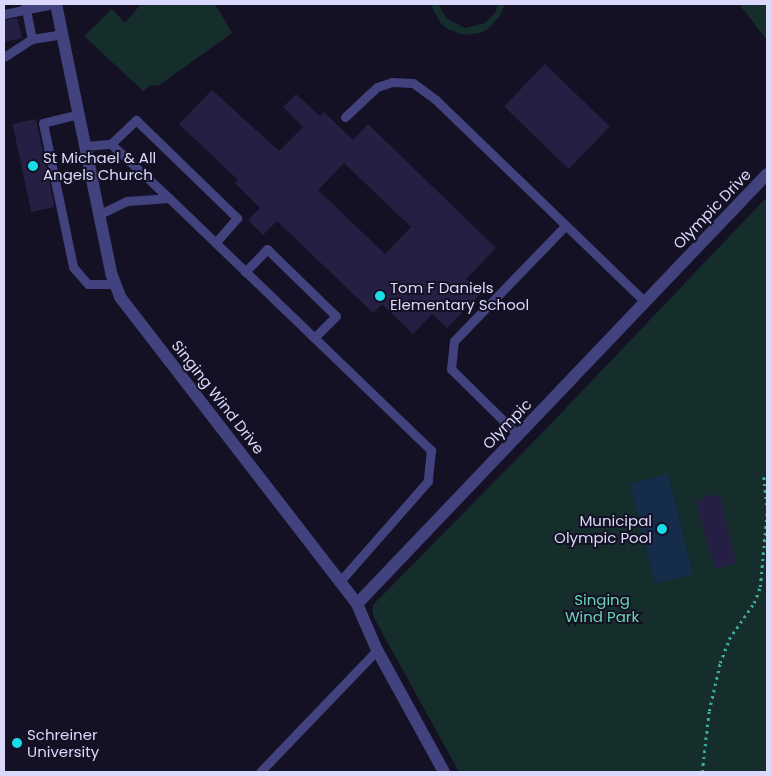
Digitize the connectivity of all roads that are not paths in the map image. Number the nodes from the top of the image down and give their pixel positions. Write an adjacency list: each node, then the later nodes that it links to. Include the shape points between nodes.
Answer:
1 (55, 4): 2 (lane); 4 (street, Singing Wind Drive)
2 (25, 7): 3 (lane); 5 (lane)
3 (4, 14)
4 (62, 34): 5 (lane); 7 (street, Singing Wind Drive)
5 (32, 38): 6 (lane)
6 (4, 57)
7 (79, 114): 10 (street, Singing Wind Drive); 18 (lane, via 43,123 73,266 88,284)
8 (345, 117): 14 (lane, via 376,87 392,82 413,83 436,100)
9 (111, 144): 10 (lane); 12 (lane); 15 (lane, via 136,120 237,218)
10 (86, 146): 13 (street, Singing Wind Drive)
11 (767, 174): 16 (street, Olympic Drive)
12 (169, 198): 13 (lane, via 127,202); 15 (lane)
13 (100, 214): 18 (street, Singing Wind Drive)
14 (565, 226): 19 (lane); 21 (lane, via 454,341 451,369)
15 (215, 243): 17 (lane)
16 (680, 266): 19 (street, Olympic)
17 (245, 272): 20 (lane); 20 (lane, via 267,249 336,316)
18 (115, 284): 22 (street, Singing Wind Drive, via 120,298)
19 (645, 302): 21 (street, Olympic)
20 (314, 338): 22 (lane, via 431,450 428,481)
21 (518, 436): 23 (street, Olympic)
22 (340, 580): 23 (street, Singing Wind Drive)
23 (357, 604): 24 (street, Singing Wind Drive)
24 (377, 650): 25 (lane); 26 (street, Singing Wind Drive)
25 (260, 772)
26 (444, 772)

